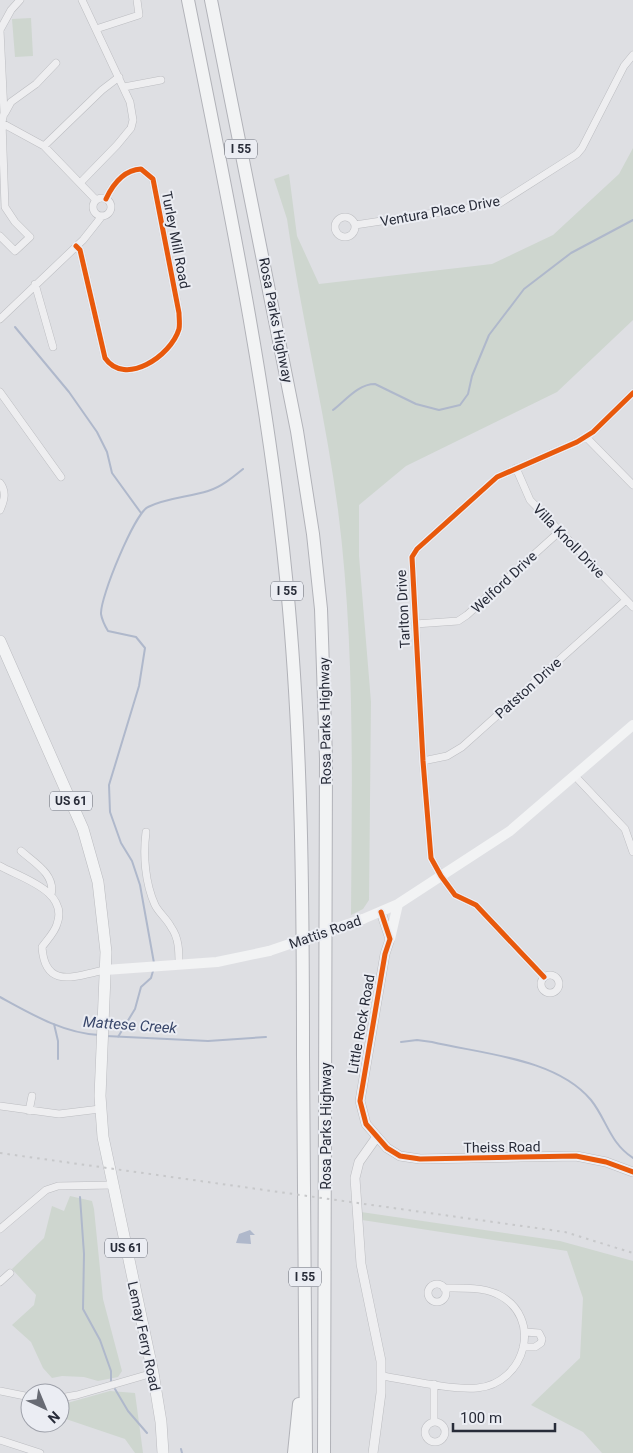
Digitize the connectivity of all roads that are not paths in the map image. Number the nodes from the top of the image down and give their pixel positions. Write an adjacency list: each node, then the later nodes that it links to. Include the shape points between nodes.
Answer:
1 (20, 0): 12 (street, via 0,30)
2 (82, 0): 6 (street)
3 (137, 0): 6 (street, via 139,15)
4 (188, 0): 70 (highway, Rosa Parks Highway / I 55, via 256,351 279,514 291,630 302,845)
5 (211, 0): 83 (highway, Rosa Parks Highway / I 55, via 297,431 321,608 326,759)
6 (96, 29): 9 (street)
7 (633, 55): 21 (street, Ventura Place Drive, via 624,66 582,148 500,203)
8 (56, 63): 12 (street, via 36,84 11,102)
9 (119, 77): 11 (street); 14 (street)
10 (161, 80): 11 (street)
11 (124, 87): 15 (street, via 133,120 130,128)
12 (4, 113): 13 (street)
13 (1, 122): 14 (street); 18 (street)
14 (44, 146): 15 (street)
15 (81, 182): 17 (street)
16 (106, 199): 17 (street); 20 (street, via 111,210); 23 (street, Turley Mill Road, via 110,190 132,170 141,169 153,179 179,328 173,342 151,362 126,371 111,366 105,358 80,250)
17 (96, 200): 20 (street, via 94,211)
18 (5, 207): 19 (street); 22 (street, via 30,237 15,251)
19 (0, 215)
20 (102, 216): 23 (street)
21 (355, 225)
22 (0, 236)
23 (76, 246): 24 (street)
24 (35, 284): 25 (street); 26 (street)
25 (0, 319)
26 (53, 347)
27 (0, 392): 31 (street)
28 (633, 394): 29 (street, Tarlton Drive)
29 (586, 437): 30 (street, Tarlton Drive); 33 (street)
30 (516, 468): 35 (street, Villa Knoll Drive, via 530,500); 38 (street, Tarlton Drive, via 497,477 414,552)
31 (61, 477)
32 (0, 483): 34 (street, via 5,498)
33 (633, 485)
34 (0, 510)
35 (559, 532): 36 (street, Villa Knoll Drive); 38 (street, Welford Drive, via 463,618 453,622)
36 (626, 600): 37 (street, Villa Knoll Drive); 41 (street, Patston Drive, via 462,747 447,756)
37 (633, 607)
38 (415, 624): 41 (street, Tarlton Drive)
39 (0, 641): 55 (main road, Lemay Ferry Road / US 61, via 89,846 101,899)
40 (633, 725): 42 (main road, Mattis Road)
41 (423, 761): 49 (street, Tarlton Drive, via 429,852)
42 (575, 776): 43 (street); 49 (main road, Mattis Road, via 510,831)
43 (625, 829): 44 (street); 47 (street)
44 (633, 830)
45 (146, 832): 54 (street, via 144,849 151,895 174,932)
46 (22, 851): 50 (street, via 50,877)
47 (633, 852)
48 (0, 866): 50 (street)
49 (441, 876): 51 (main road, Mattis Road); 56 (street, Tarlton Drive, via 455,895 476,905)
50 (51, 895): 55 (street, via 58,908 58,923 42,947 46,968 58,977)
51 (398, 904): 52 (main road, Mattis Road); 53 (main road)
52 (382, 912): 53 (street); 54 (main road, Mattis Road, bridge, via 269,951 231,960)
53 (390, 939): 61 (street, Little Rock Road, via 360,1093 363,1117)
54 (180, 965): 55 (main road, Mattis Road)
55 (105, 970): 59 (main road, Lemay Ferry Road / US 61)
56 (544, 977)
57 (32, 1096): 60 (street)
58 (0, 1106): 60 (street)
59 (100, 1109): 60 (street, via 59,1114); 63 (main road, Lemay Ferry Road / US 61)
60 (29, 1111)
61 (376, 1138): 62 (street, Theiss Road, via 393,1152 409,1158 576,1156); 72 (street, via 359,1162 355,1186 361,1264)
62 (633, 1172)
63 (113, 1185): 64 (street, via 58,1186 46,1190); 71 (main road, Lemay Ferry Road / US 61)
64 (0, 1230)
65 (10, 1273): 66 (street)
66 (0, 1282)
67 (444, 1288): 68 (street, via 496,1293 517,1310)
68 (525, 1332): 69 (street); 69 (street, via 539,1334 542,1339 535,1347)
69 (523, 1347): 73 (street, via 510,1370 494,1383 477,1388)
70 (306, 1364): 81 (highway); 82 (highway, I 55)
71 (152, 1373): 76 (street); 80 (main road, Lemay Ferry Road / US 61)
72 (382, 1376): 73 (street); 84 (street)
73 (434, 1384): 77 (street)
74 (0, 1391): 75 (street)
75 (20, 1395)
76 (70, 1397)
77 (434, 1422)
78 (0, 1440): 79 (street)
79 (40, 1453)
80 (163, 1453)
81 (294, 1453)
82 (306, 1453)
83 (324, 1453)
84 (372, 1453)

